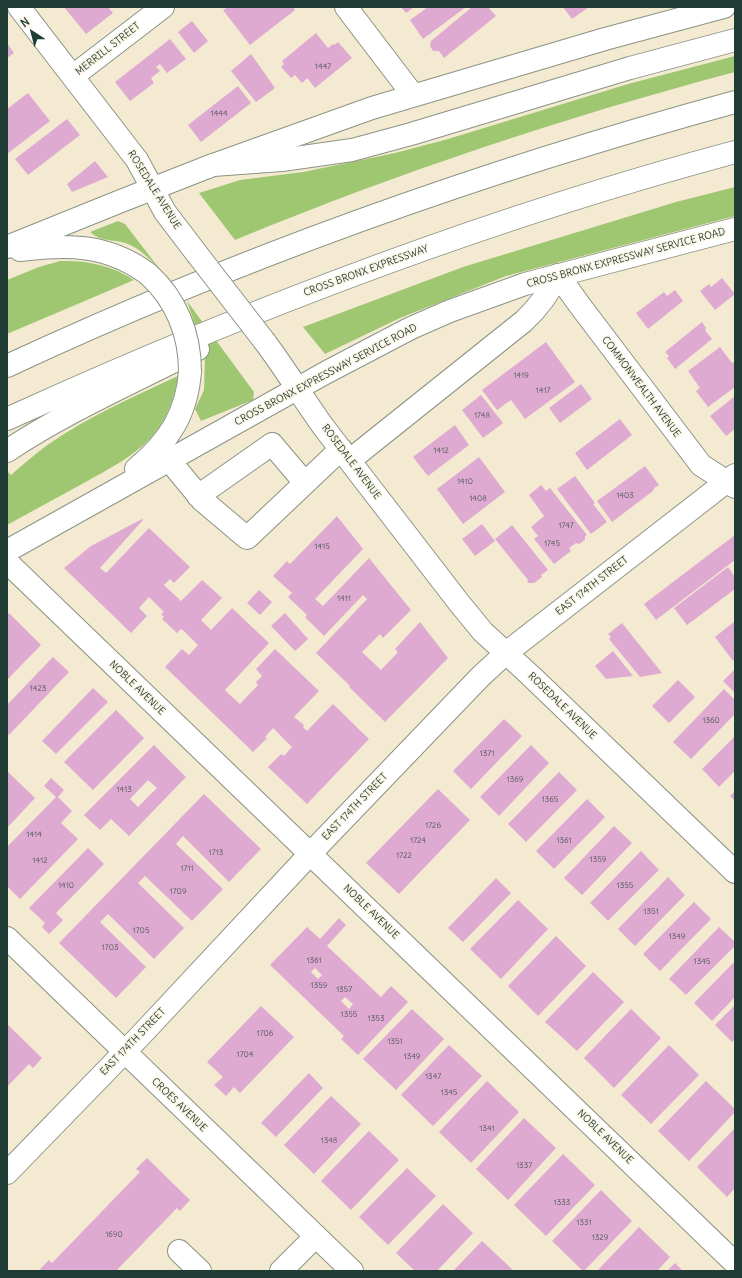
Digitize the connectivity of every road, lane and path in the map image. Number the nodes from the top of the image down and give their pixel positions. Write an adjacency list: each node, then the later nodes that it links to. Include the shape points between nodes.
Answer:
1 (19, 7): 7 (main road, ROSEDALE AVENUE)
2 (163, 7): 7 (main road, MERRILL STREET)
3 (346, 7): 8 (main road)
4 (724, 7): 5 (main road)
5 (681, 12): 8 (main road)
6 (735, 40): 11 (main road, via 630,68 352,150 282,160)
7 (73, 76): 12 (main road, ROSEDALE AVENUE, via 137,160)
8 (413, 96): 11 (main road)
9 (735, 102): 18 (main road, via 552,155 361,220 199,283)
10 (735, 152): 17 (main road, CROSS BRONX EXPRESSWAY, via 519,218 407,255)
11 (213, 165): 12 (main road)
12 (152, 188): 14 (main road); 19 (main road, ROSEDALE AVENUE, bridge, via 165,212 281,363)
13 (735, 229): 16 (main road, CROSS BRONX EXPRESSWAY SERVICE ROAD)
14 (7, 247)
15 (7, 252): 27 (main road, bridge, via 55,246 82,247 116,255 132,263 148,274 165,292 179,316 188,343 188,392 181,414 170,434 128,476)
16 (558, 275): 19 (main road, CROSS BRONX EXPRESSWAY SERVICE ROAD, via 488,297 424,322); 22 (main road, via 539,307 524,321); 24 (main road, COMMONWEALTH AVENUE, via 700,465)
17 (322, 287): 20 (main road, CROSS BRONX EXPRESSWAY, via 135,362); 21 (main road, via 67,416)
18 (7, 366)
19 (297, 389): 22 (main road, ROSEDALE AVENUE); 23 (main road, CROSS BRONX EXPRESSWAY SERVICE ROAD)
20 (7, 419)
21 (7, 451)
22 (345, 455): 25 (main road); 30 (main road, ROSEDALE AVENUE, via 460,604 483,632)
23 (170, 460): 26 (main road); 27 (main road, CROSS BRONX EXPRESSWAY SERVICE ROAD)
24 (732, 481): 30 (main road, EAST 174TH STREET)
25 (305, 483): 26 (main road, via 272,444); 26 (main road, via 247,538)
26 (198, 496)
27 (82, 508): 28 (main road, CROSS BRONX EXPRESSWAY SERVICE ROAD)
28 (7, 551)
29 (7, 562): 31 (main road, NOBLE AVENUE)
30 (506, 653): 31 (main road, EAST 174TH STREET); 32 (main road, ROSEDALE AVENUE)
31 (310, 854): 34 (main road, EAST 174TH STREET); 38 (main road, NOBLE AVENUE)
32 (735, 872)
33 (7, 938): 34 (main road, CROES AVENUE)
34 (124, 1052): 35 (main road, EAST 174TH STREET); 36 (main road, CROES AVENUE)
35 (7, 1173)
36 (316, 1236): 40 (main road); 41 (main road, CROES AVENUE)
37 (179, 1251): 39 (main road)
38 (735, 1263)
39 (200, 1271)
40 (281, 1271)
41 (352, 1271)

